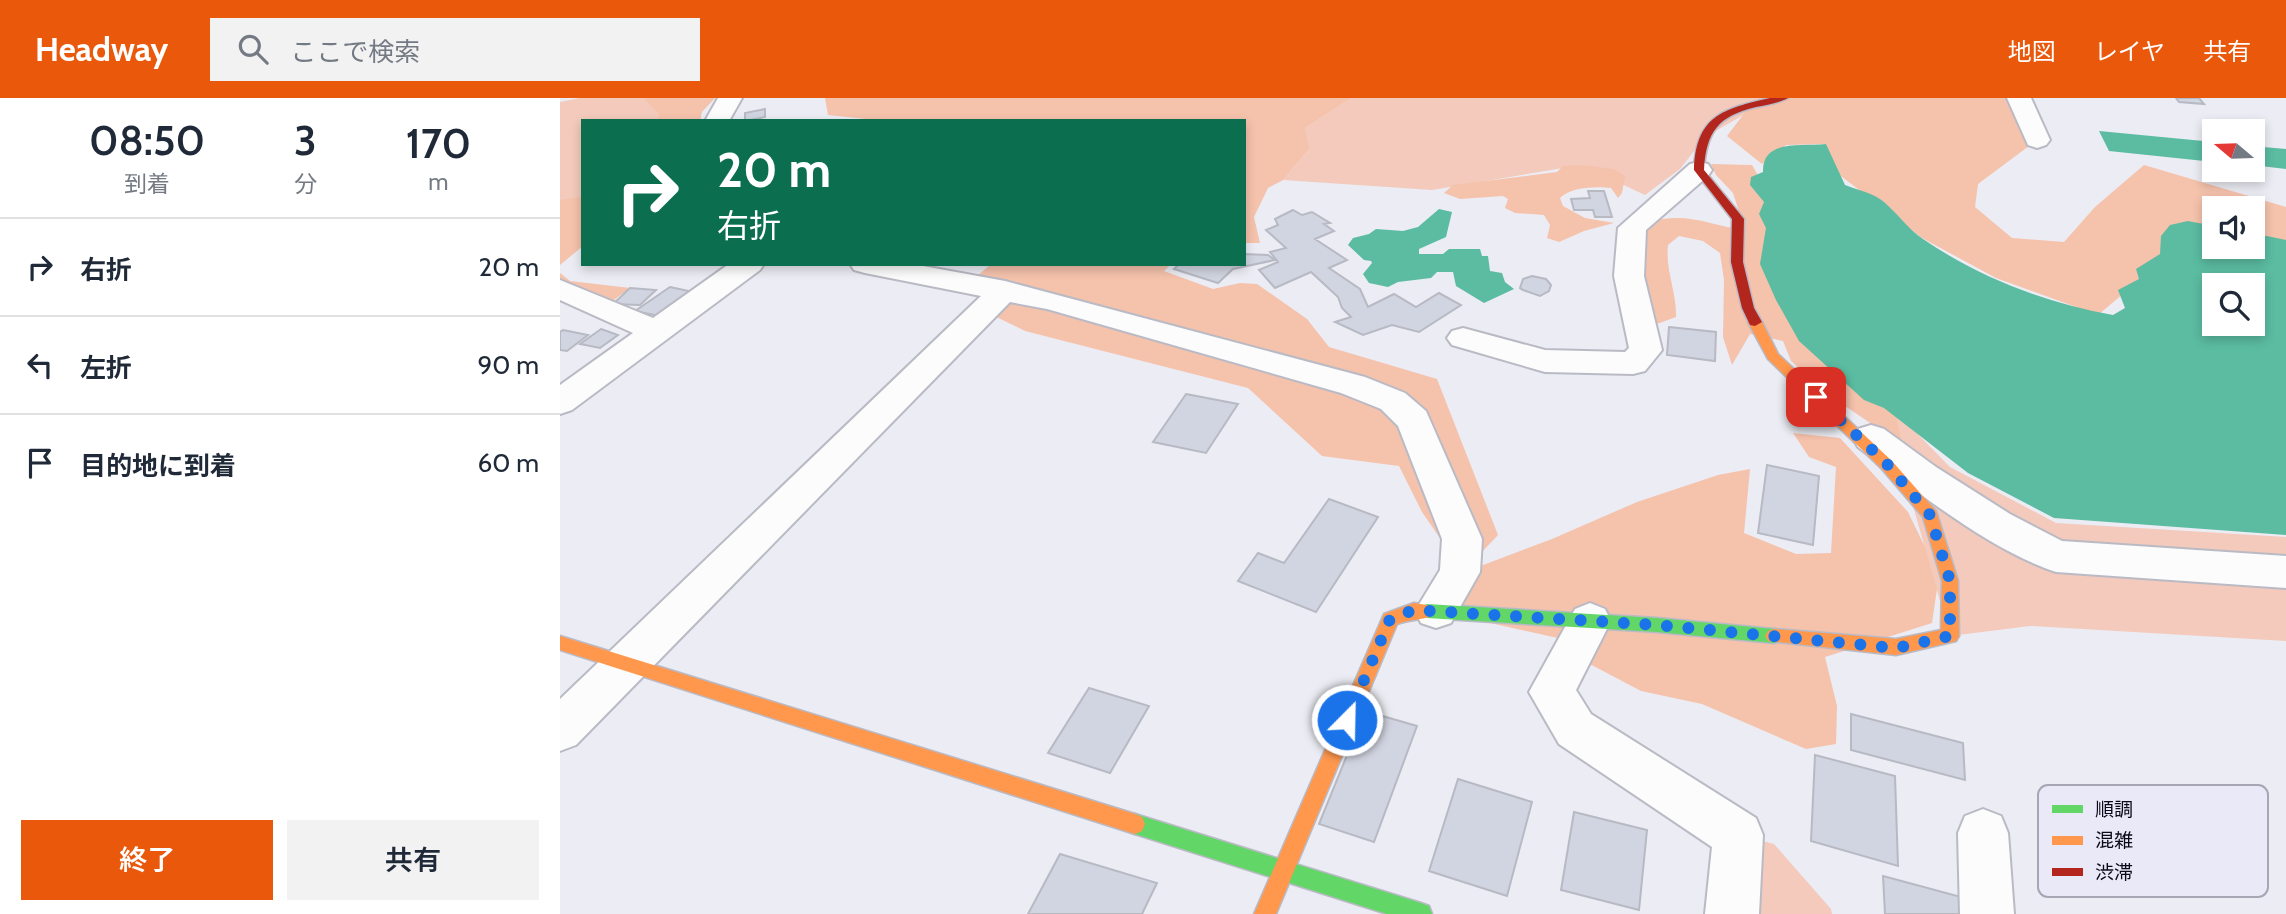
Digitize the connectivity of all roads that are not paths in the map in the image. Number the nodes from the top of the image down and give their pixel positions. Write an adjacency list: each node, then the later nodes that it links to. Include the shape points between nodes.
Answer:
1 (730, 98): 4 (street)
2 (1783, 98): 6 (street, via 1745,104 1716,123 1701,142)
3 (2019, 98): 5 (street)
4 (718, 119)
5 (2037, 140)
6 (1699, 170): 12 (street, via 1632,228 1629,276 1646,350 1633,363 1545,361); 13 (street, via 1738,219 1737,262 1748,308 1773,356)
7 (746, 266): 11 (street)
8 (876, 266): 10 (street)
9 (560, 289): 11 (street)
10 (1005, 290): 16 (street, via 1353,385 1393,401 1413,420 1462,539 1460,572); 19 (street)
11 (657, 332): 14 (street)
12 (1463, 338)
13 (1816, 397): 15 (street, via 1923,477 2056,556); 17 (street, via 1887,464 1930,515 1950,581 1950,636 1896,648)
14 (560, 402)
15 (2286, 572)
16 (1436, 611): 17 (street); 22 (street, via 1414,610 1390,619)
17 (1590, 621): 25 (street, via 1552,692 1575,729 1738,835)
18 (560, 643): 19 (street)
19 (627, 664): 20 (street); 22 (street)
20 (560, 730)
21 (1983, 833): 26 (street)
22 (1282, 870): 23 (street); 24 (street)
23 (1265, 914)
24 (1421, 914)
25 (1732, 914)
26 (1987, 914)

